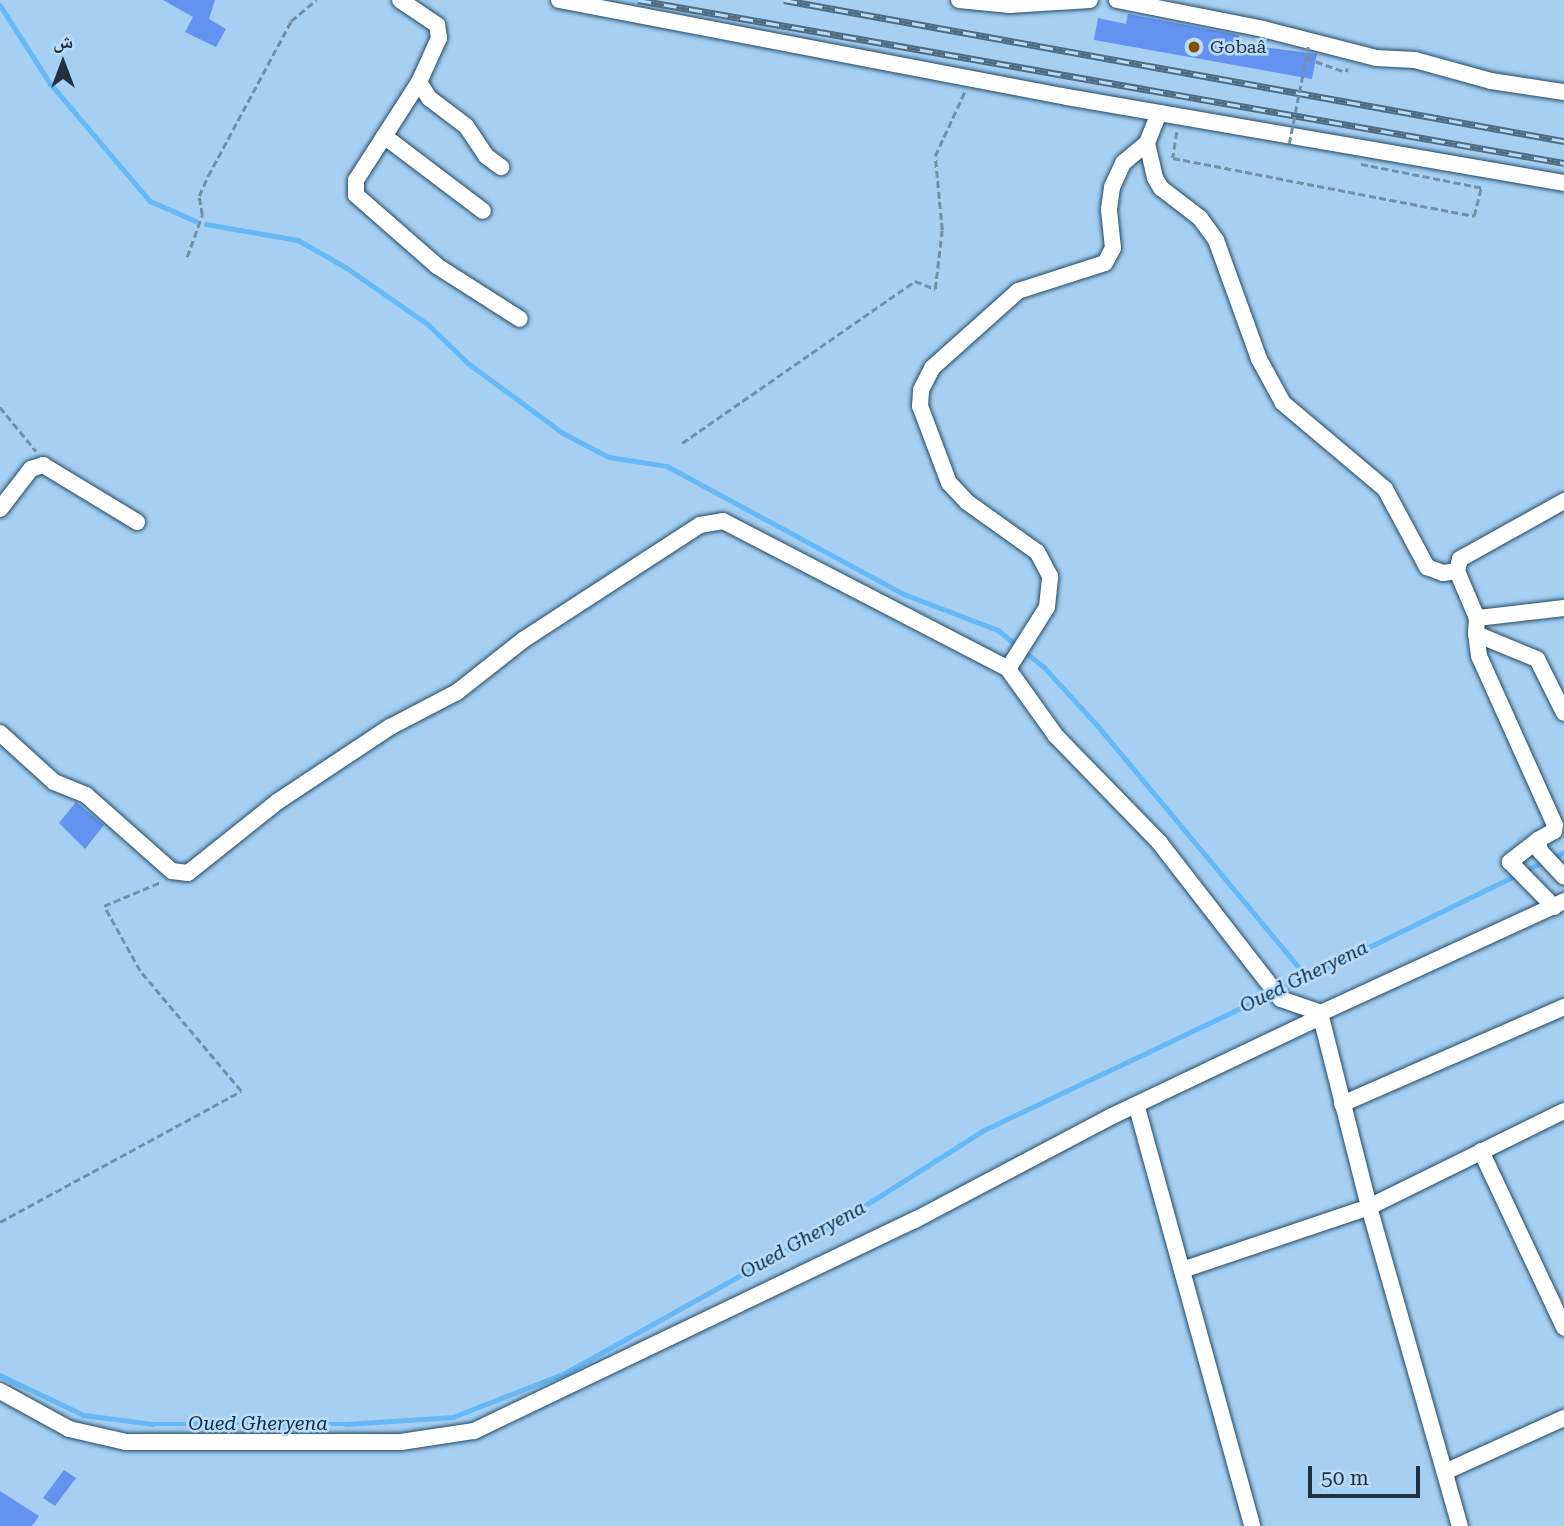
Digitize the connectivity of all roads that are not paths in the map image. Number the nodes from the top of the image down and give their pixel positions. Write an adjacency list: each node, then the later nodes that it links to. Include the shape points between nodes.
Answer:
1 (400, 0): 6 (street, via 441,32)
2 (559, 0): 8 (street)
3 (959, 0): 4 (street, via 1010,5)
4 (1090, 0)
5 (1117, 0): 7 (street, via 1376,58 1415,60 1491,81)
6 (419, 82): 9 (street); 11 (street, via 429,98 466,127 485,156)
7 (1564, 92)
8 (1159, 113): 10 (street); 12 (street)
9 (384, 136): 13 (street); 14 (street, via 356,180 361,202 437,266)
10 (1147, 143): 18 (street, via 1150,167 1161,188 1200,218 1216,240 1259,359 1283,403 1385,489 1427,567 1436,572); 21 (street, via 1123,163 1112,187 1113,248 1105,263 1018,291 932,368 921,390 920,406 949,483 967,502 1030,545 1047,567 1049,600)
11 (501, 167)
12 (1564, 183)
13 (483, 211)
14 (520, 319)
15 (1564, 500): 18 (street, via 1465,555)
16 (0, 509): 17 (street, via 38,465)
17 (137, 522)
18 (1457, 571): 20 (street)
19 (1564, 608): 20 (street)
20 (1476, 626): 22 (street, via 1536,659); 24 (street, via 1479,656 1555,825)
21 (1007, 669): 23 (street, via 738,527 710,521 523,640 457,692 390,727 277,803 197,868 180,874 86,795 54,782); 28 (street, via 1056,736 1159,842 1281,999)
22 (1564, 713)
23 (0, 733)
24 (1539, 845): 25 (street); 26 (street, via 1510,862)
25 (1560, 872)
26 (1559, 904): 28 (street)
27 (1564, 1007): 29 (street)
28 (1321, 1015): 29 (street); 36 (street, via 1110,1117 915,1220 474,1432 401,1442 126,1442 69,1429)
29 (1342, 1104): 33 (street)
30 (1139, 1111): 34 (street)
31 (1564, 1111): 32 (street)
32 (1481, 1151): 33 (street); 35 (street)
33 (1369, 1207): 34 (street); 38 (street)
34 (1182, 1270): 39 (street)
35 (1564, 1327)
36 (0, 1391)
37 (1564, 1419): 38 (street)
38 (1445, 1472): 40 (street)
39 (1252, 1526)
40 (1460, 1526)

